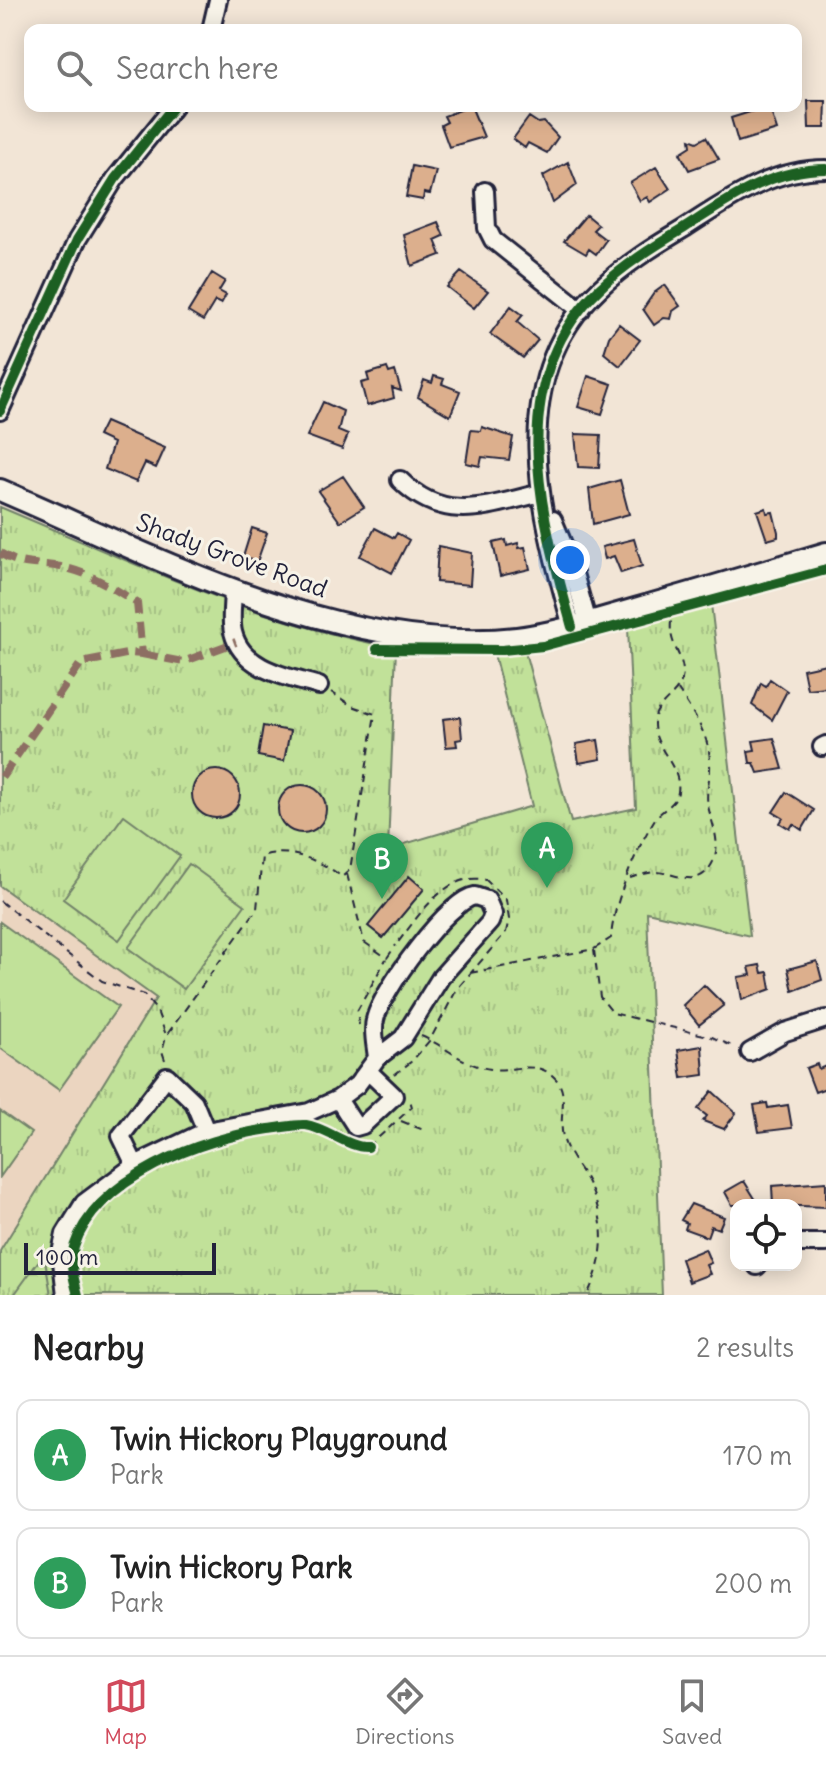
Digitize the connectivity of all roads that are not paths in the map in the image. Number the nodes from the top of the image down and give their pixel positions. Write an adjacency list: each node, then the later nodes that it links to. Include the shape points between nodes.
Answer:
1 (218, 0): 2 (street)
2 (212, 24)
3 (169, 112): 7 (street, via 115,179 77,240)
4 (826, 169): 6 (street, via 779,176 741,192 638,257)
5 (485, 191): 6 (street, via 493,240)
6 (581, 310): 10 (street, via 550,364 538,405)
7 (0, 411)
8 (400, 480): 10 (street, via 419,499 452,509)
9 (0, 490): 12 (main road, Shady Grove Road)
10 (541, 493): 13 (street, via 551,549)
11 (826, 553): 13 (main road, Shady Grove Road)
12 (233, 588): 13 (main road, Shady Grove Road, via 331,618 423,638 484,640); 14 (street, via 232,629 240,648 262,668)
13 (580, 625)
14 (319, 686)
15 (826, 1019): 16 (street, via 785,1032)
16 (750, 1052)
17 (372, 1065): 17 (street, via 407,1032 441,977 490,922 491,907 481,897 468,897 448,913 388,993 375,1020); 18 (street); 18 (street, via 394,1096 356,1127)
18 (338, 1099): 19 (street, via 309,1112)
19 (206, 1131): 20 (street); 20 (street, via 194,1102 167,1076 121,1136)
20 (135, 1165): 23 (street, via 84,1203 65,1234 61,1271)
21 (802, 1243): 22 (street)
22 (826, 1243)
23 (66, 1295)

